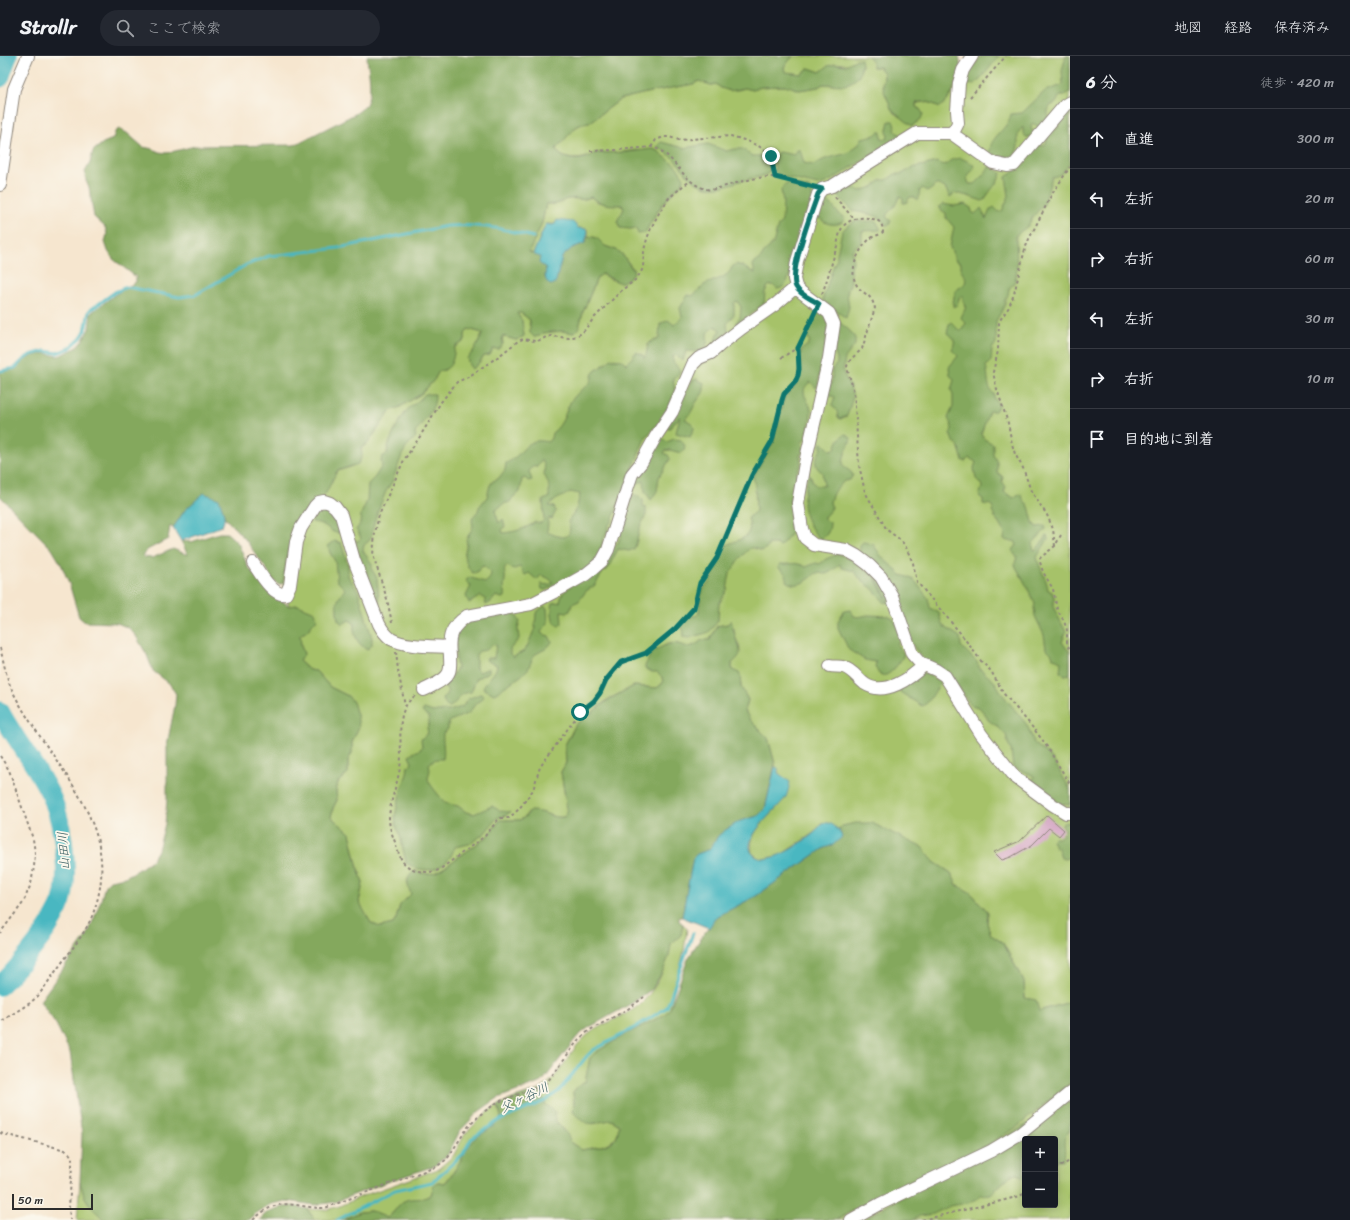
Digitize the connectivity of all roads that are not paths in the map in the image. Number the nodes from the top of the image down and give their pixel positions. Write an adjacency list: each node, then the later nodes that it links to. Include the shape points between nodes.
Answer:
1 (28, 56): 5 (street, via 14,89)
2 (972, 56): 4 (street, via 963,70 959,83 958,123)
3 (1070, 102): 4 (street, via 1014,165 993,162)
4 (951, 133): 6 (street, via 916,133 832,186 822,189 818,194 797,261 794,279)
5 (0, 185)
6 (796, 287): 8 (street, via 693,364 672,412 632,474 608,550 598,564 585,575 530,604 467,616 453,628 449,636); 9 (street, via 830,312 833,330 798,503 805,538 814,544 846,550 881,576 892,596 912,654)
7 (253, 563): 8 (street, via 269,586 277,593 286,594 301,528 314,506 324,501 330,503 341,515 354,560 384,633 394,640 410,644)
8 (449, 647): 11 (street, via 449,672 446,677)
9 (924, 665): 10 (street, via 910,677 890,687 881,688 867,685 843,667); 12 (street, via 945,676 981,734 1015,778 1053,805)
10 (830, 666)
11 (424, 690)
12 (1070, 813)
13 (1070, 1093): 14 (street, via 1021,1133 991,1151)
14 (852, 1220)

